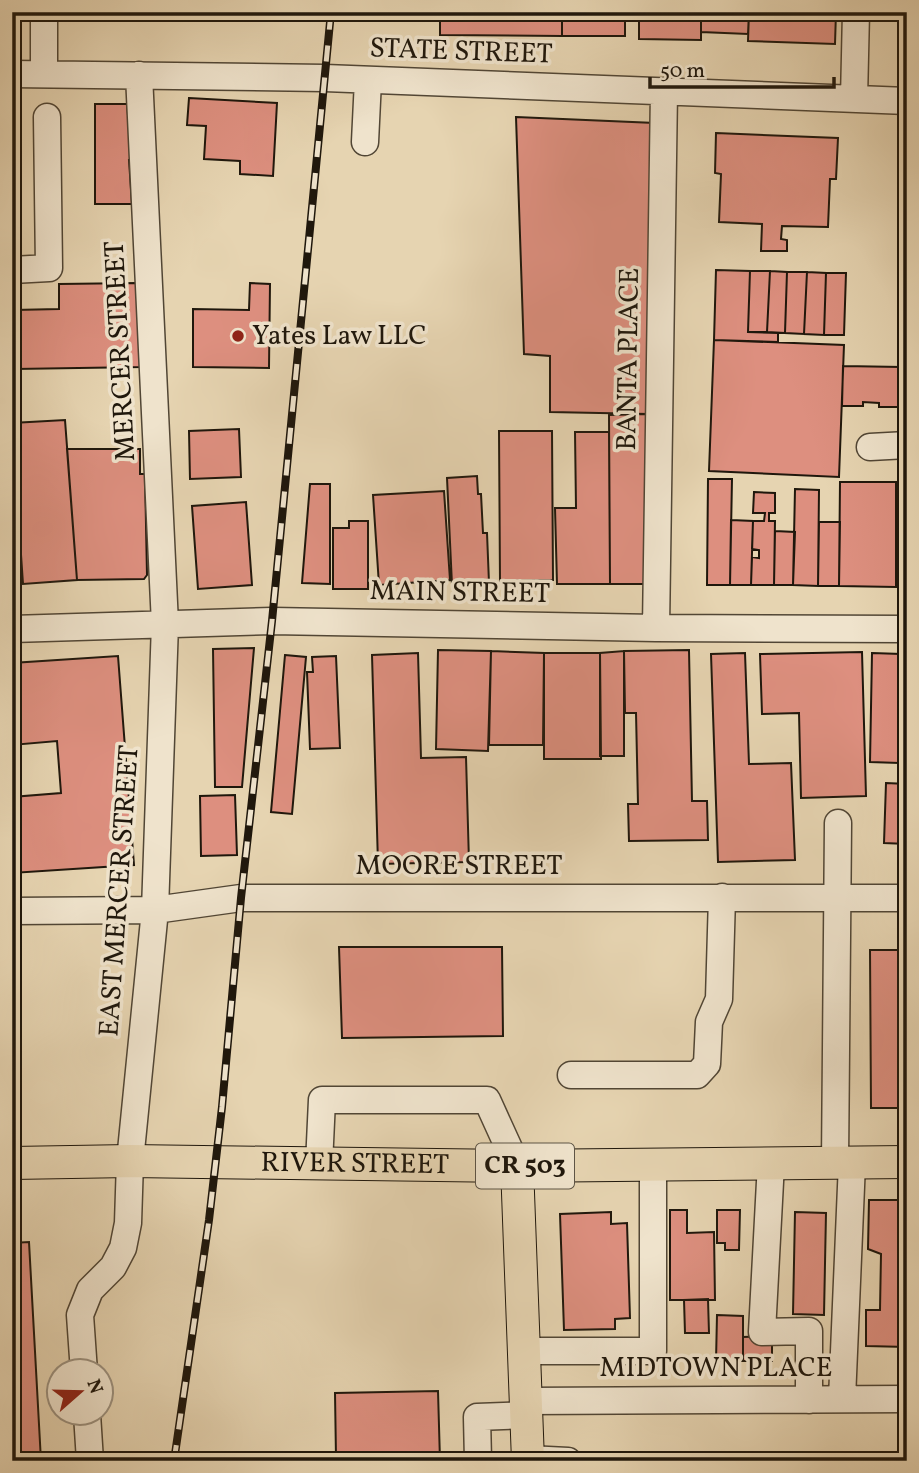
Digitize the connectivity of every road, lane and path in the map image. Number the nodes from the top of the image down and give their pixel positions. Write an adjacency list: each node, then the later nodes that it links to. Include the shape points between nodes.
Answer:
1 (44, 12): 4 (street)
2 (856, 12): 8 (street)
3 (12, 74): 4 (street, STATE STREET)
4 (44, 74): 5 (street, STATE STREET)
5 (139, 75): 6 (street, STATE STREET); 15 (street, MERCER STREET)
6 (369, 80): 7 (street, STATE STREET); 11 (street)
7 (664, 91): 8 (street, STATE STREET); 16 (street, BANTA PLACE)
8 (854, 99): 9 (street, STATE STREET)
9 (907, 101)
10 (47, 117): 12 (street, via 49,268)
11 (365, 142)
12 (12, 270)
13 (907, 445): 14 (street)
14 (870, 447)
15 (165, 624): 16 (street, MAIN STREET, via 272,621); 17 (street, MAIN STREET); 23 (street, EAST MERCER STREET)
16 (656, 628): 18 (street, MAIN STREET)
17 (12, 629)
18 (907, 629)
19 (838, 823): 21 (street)
20 (722, 897): 21 (street, MOORE STREET); 23 (street, MOORE STREET, via 241,898); 25 (street, via 719,999 709,1022 707,1064 697,1075)
21 (838, 897): 22 (street, MOORE STREET); 30 (street)
22 (907, 898)
23 (155, 910): 24 (street, MOORE STREET); 26 (street, EAST MERCER STREET)
24 (12, 911)
25 (571, 1076)
26 (130, 1161): 28 (main road, RIVER STREET / CR 503); 31 (main road, RIVER STREET / CR 503); 35 (street, EAST MERCER STREET, via 123,1248 113,1267 90,1290 80,1315)
27 (907, 1162): 30 (main road, RIVER STREET / CR 503)
28 (12, 1163)
29 (771, 1163): 30 (main road, RIVER STREET / CR 503); 32 (main road, RIVER STREET / CR 503); 38 (street, via 762,1332 809,1331)
30 (844, 1163): 36 (street)
31 (319, 1164): 33 (main road, RIVER STREET / CR 503); 33 (street, via 322,1100 486,1100)
32 (653, 1164): 33 (main road, RIVER STREET / CR 503); 34 (street, via 653,1351)
33 (517, 1166): 34 (main road)
34 (524, 1351): 39 (main road)
35 (83, 1358)
36 (842, 1399): 37 (street, MIDTOWN PLACE); 38 (street, MIDTOWN PLACE)
37 (907, 1399)
38 (809, 1400): 39 (street, MIDTOWN PLACE)
39 (526, 1408): 41 (main road); 43 (street, MIDTOWN PLACE, via 477,1417)
40 (88, 1428): 42 (street)
41 (528, 1460): 44 (street)
42 (90, 1461)
43 (478, 1461)
44 (568, 1461)

